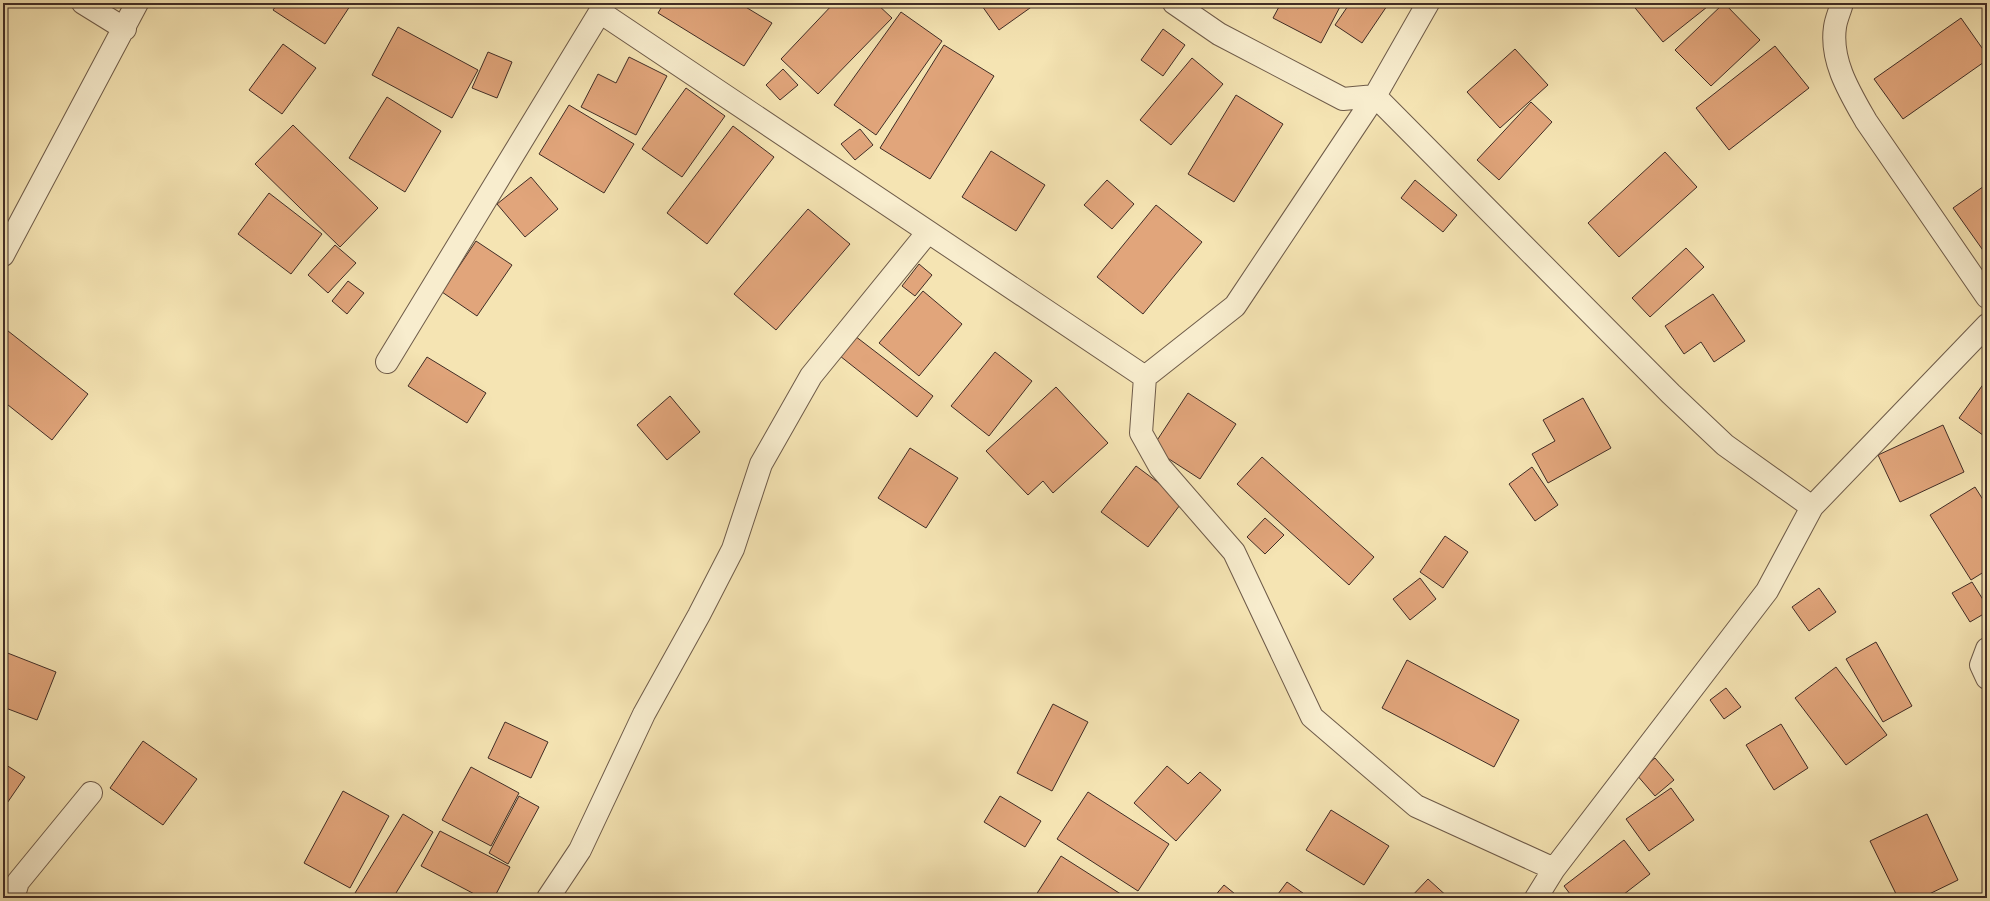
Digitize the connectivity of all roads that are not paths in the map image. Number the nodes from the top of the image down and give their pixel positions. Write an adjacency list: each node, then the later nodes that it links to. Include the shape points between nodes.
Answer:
1 (83, 3): 7 (street)
2 (137, 3): 7 (street)
3 (1174, 3): 8 (street, via 1219,34 1343,99)
4 (1428, 3): 8 (street)
5 (1842, 3): 11 (street, via 1835,27 1836,59 1848,91)
6 (602, 8): 9 (street); 13 (street)
7 (125, 29): 10 (street)
8 (1375, 96): 14 (street, via 1235,306); 15 (street, via 1725,445)
9 (928, 232): 14 (street); 21 (street, via 811,376 768,450 733,549 644,714 580,850)
10 (3, 255)
11 (1987, 297)
12 (1987, 325): 15 (street)
13 (387, 362)
14 (1144, 377): 19 (street, via 1141,433 1160,468 1234,552 1312,717 1416,806)
15 (1812, 507): 19 (street, via 1767,591)
16 (1987, 649): 17 (street, via 1981,665)
17 (1987, 678)
18 (91, 793): 20 (street, via 18,882)
19 (1554, 869): 22 (street)
20 (13, 898)
21 (548, 898)
22 (1536, 898)

